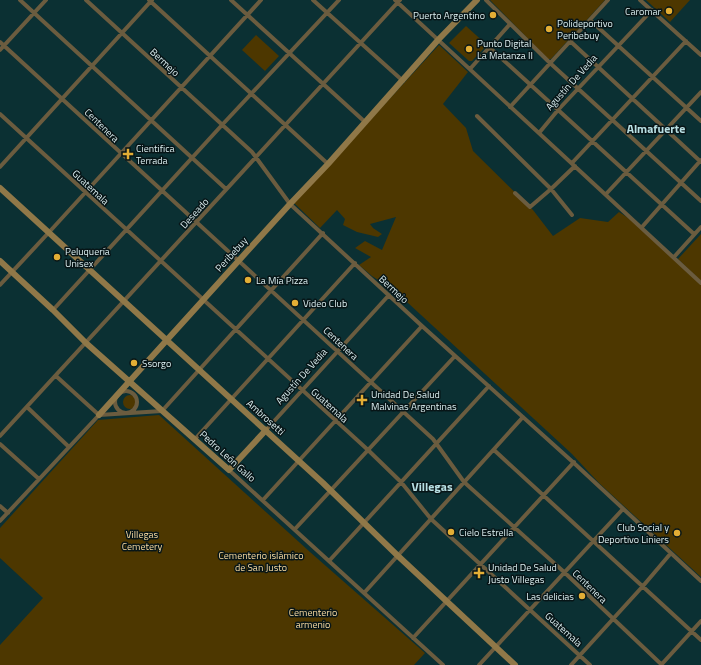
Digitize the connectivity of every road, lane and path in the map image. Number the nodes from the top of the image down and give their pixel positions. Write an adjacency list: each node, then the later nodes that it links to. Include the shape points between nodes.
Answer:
1 (20, 0): 15 (street)
2 (46, 0): 15 (street)
3 (86, 0): 20 (street, Bermejo)
4 (231, 0): 17 (street)
5 (261, 0): 17 (street)
6 (313, 0): 16 (street)
7 (339, 0): 16 (street)
8 (477, 0): 21 (street, Peribebuy)
9 (486, 0): 19 (street)
10 (608, 0): 18 (street)
11 (640, 0): 14 (street)
12 (151, 1): 20 (street); 32 (street)
13 (398, 1): 21 (street); 25 (street, Deseado)
14 (652, 10): 23 (street); 27 (street, Agustín De Vedia)
15 (34, 13): 26 (street); 34 (street)
16 (327, 13): 25 (street); 30 (street)
17 (248, 15): 30 (street); 32 (street)
18 (590, 20): 22 (street); 27 (street)
19 (510, 24): 28 (street); 33 (street)
20 (122, 33): 34 (street); 41 (street, Bermejo)
21 (438, 40): 36 (street); 38 (street, Peribebuy)
22 (570, 41): 33 (street); 35 (street)
23 (686, 41): 31 (street); 37 (street)
24 (0, 42): 26 (street, Centenera)
25 (360, 43): 38 (street); 39 (street, Deseado)
26 (4, 46): 29 (street); 45 (street, Centenera)
27 (618, 46): 35 (street, Agustín De Vedia); 37 (street)
28 (489, 47): 36 (street); 40 (street)
29 (0, 50)
30 (289, 54): 39 (street); 44 (street)
31 (701, 55)
32 (210, 56): 41 (street); 44 (street)
33 (550, 63): 40 (street); 42 (street)
34 (92, 66): 45 (street); 52 (street)
35 (598, 67): 42 (street, Agustín De Vedia); 46 (street)
36 (470, 69): 47 (street)
37 (652, 76): 46 (street); 48 (street)
38 (403, 81): 55 (street, Peribebuy)
39 (322, 84): 55 (street); 56 (street, Deseado)
40 (530, 85): 47 (street); 49 (street)
41 (181, 88): 52 (street); 57 (street, Bermejo)
42 (579, 88): 49 (street, Agustín De Vedia); 53 (street)
43 (701, 92): 48 (street)
44 (252, 94): 56 (street); 57 (street)
45 (63, 98): 60 (street); 63 (street, Centenera)
46 (632, 98): 53 (street); 58 (street)
47 (510, 107): 59 (street)
48 (687, 108): 54 (street); 58 (street)
49 (558, 110): 59 (street, Agustín De Vedia); 61 (street)
50 (0, 114): 60 (street, Guatemala)
51 (477, 116): 74 (street)
52 (152, 120): 63 (street); 65 (street)
53 (612, 120): 61 (street); 62 (street)
54 (701, 121)
55 (365, 122): 67 (street, Peribebuy)
56 (285, 124): 64 (street, Deseado); 67 (street)
57 (222, 125): 64 (street, Bermejo); 65 (street)
58 (667, 130): 62 (street); 66 (street)
59 (539, 133): 68 (street)
60 (26, 138): 69 (street); 76 (street, Guatemala)
61 (592, 141): 68 (street); 70 (street)
62 (647, 151): 70 (street); 71 (street)
63 (121, 154): 75 (street, Centenera); 76 (street)
64 (256, 157): 73 (street, Deseado); 80 (street, Bermejo)
65 (192, 158): 73 (street); 75 (street)
66 (701, 161): 71 (street)
67 (328, 164): 80 (street, Peribebuy)
68 (573, 165): 74 (street); 78 (street)
69 (0, 166)
70 (626, 172): 78 (street); 81 (street)
71 (681, 182): 79 (street); 81 (street)
72 (0, 188): 87 (street, Ambrosetti)
73 (226, 189): 83 (street, Deseado)
74 (551, 189): 77 (street, via 530,207); 82 (street)
75 (162, 191): 83 (street, Centenera); 86 (street)
76 (85, 193): 86 (street, Guatemala); 87 (street)
77 (515, 193)
78 (606, 194): 85 (street)
79 (701, 201)
80 (290, 204): 88 (street, Bermejo); 92 (street, Peribebuy)
81 (662, 205): 85 (street); 89 (street)
82 (572, 215)
83 (197, 222): 92 (street, Centenera); 93 (street, Deseado)
84 (701, 227): 89 (street)
85 (642, 228): 90 (street)
86 (127, 230): 93 (street, Guatemala); 95 (street)
87 (49, 233): 95 (street, Ambrosetti); 96 (street)
88 (323, 233): 94 (street, Bermejo); 99 (street)
89 (694, 234): 90 (street)
90 (674, 257): 97 (street)
91 (0, 261): 96 (street, Pedro León Gallo)
92 (239, 261): 99 (street, Centenera); 101 (street, Peribebuy)
93 (161, 262): 101 (street, Guatemala); 102 (street, Deseado)
94 (355, 263): 100 (street, Bermejo); 104 (street)
95 (90, 270): 102 (street, Ambrosetti); 103 (street)
96 (12, 272): 98 (street); 103 (street, Pedro León Gallo)
97 (701, 283)
98 (0, 285)
99 (272, 290): 104 (street, Centenera); 106 (street)
100 (389, 295): 105 (street, Bermejo); 109 (street, Agustín De Vedia)
101 (203, 300): 106 (street, Guatemala); 107 (street, Peribebuy)
102 (125, 301): 107 (street, Ambrosetti); 108 (street, Deseado)
103 (53, 310): 108 (street, Pedro León Gallo)
104 (304, 320): 109 (street, Centenera); 111 (street)
105 (422, 326): 110 (street, Bermejo); 115 (street)
106 (235, 330): 111 (street, Guatemala); 112 (street)
107 (166, 340): 112 (street, Ambrosetti); 114 (street, Peribebuy)
108 (86, 343): 113 (street, Deseado); 114 (street, Pedro León Gallo)
109 (337, 351): 115 (street, Centenera); 117 (street, Agustín De Vedia)
110 (456, 356): 116 (street, Bermejo); 122 (street)
111 (267, 359): 117 (street, Guatemala); 119 (street)
112 (199, 370): 119 (street, Ambrosetti); 121 (street)
113 (56, 376): 120 (street, Deseado); 124 (street)
114 (129, 381): 118 (street, Peribebuy); 121 (street, Pedro León Gallo)
115 (371, 382): 122 (street, Centenera); 126 (street)
116 (489, 386): 125 (street, Bermejo); 130 (street)
117 (302, 390): 126 (street, Guatemala); 127 (street, Agustín De Vedia)
118 (119, 392): 123 (street, via 115,398 116,405 120,411); 123 (street, via 130,391 138,399 134,410); 124 (street, Peribebuy)
119 (231, 399): 127 (street, Ambrosetti); 129 (street)
120 (27, 408): 128 (street, Deseado); 132 (street)
121 (162, 411): 123 (street); 129 (street, Pedro León Gallo)
122 (403, 412): 130 (street, Centenera); 133 (street)
123 (127, 413): 124 (street)
124 (98, 415): 132 (street, Peribebuy)
125 (523, 417): 134 (street); 136 (street, Bermejo)
126 (335, 421): 133 (street, Guatemala); 135 (street)
127 (266, 430): 135 (street, Ambrosetti); 137 (street, Agustín De Vedia)
128 (0, 436)
129 (195, 439): 137 (street, Pedro León Gallo)
130 (436, 443): 139 (street); 140 (street, Centenera)
131 (0, 444): 138 (street)
132 (69, 447): 138 (street, Peribebuy)
133 (368, 450): 139 (street, Guatemala); 141 (street)
134 (494, 450): 140 (street); 142 (street)
135 (299, 461): 141 (street, Ambrosetti); 143 (street)
136 (574, 462): 142 (street); 145 (street, Bermejo)
137 (229, 470): 143 (street, Pedro León Gallo)
138 (39, 479): 146 (street, Peribebuy)
139 (401, 482): 147 (street, Guatemala); 149 (street)
140 (464, 482): 147 (street); 150 (street, Centenera)
141 (331, 490): 149 (street, Ambrosetti); 151 (street)
142 (543, 494): 150 (street); 152 (street)
143 (263, 500): 151 (street, Pedro León Gallo)
144 (0, 506): 146 (street)
145 (623, 509): 152 (street); 153 (street, Bermejo)
146 (8, 513): 148 (street, Peribebuy)
147 (431, 519): 154 (street); 156 (street, Guatemala)
148 (0, 521)
149 (364, 523): 154 (street, Ambrosetti); 155 (street)
150 (514, 527): 156 (street); 157 (street, Centenera)
151 (295, 529): 155 (street, Pedro León Gallo)
152 (593, 540): 157 (street); 159 (street)
153 (671, 553): 158 (street, Bermejo); 159 (street)
154 (397, 555): 160 (street); 161 (street, Ambrosetti)
155 (330, 561): 160 (street, Pedro León Gallo)
156 (480, 564): 161 (street); 162 (street, Guatemala)
157 (564, 572): 162 (street); 163 (street, Centenera)
158 (701, 581)
159 (643, 586): 163 (street); 165 (street)
160 (364, 593): 166 (street, Pedro León Gallo)
161 (447, 602): 166 (street); 168 (street, Ambrosetti)
162 (530, 609): 168 (street); 169 (street, Guatemala)
163 (613, 619): 169 (street); 175 (street, Centenera)
164 (701, 622): 165 (street)
165 (692, 632): 167 (street); 175 (street)
166 (413, 638): 170 (street, Pedro León Gallo)
167 (701, 640)
168 (496, 648): 171 (street); 172 (street, Ambrosetti)
169 (580, 655): 173 (street); 174 (street, Guatemala)
170 (443, 665)
171 (479, 665)
172 (515, 665)
173 (571, 665)
174 (590, 665)
175 (662, 665)

